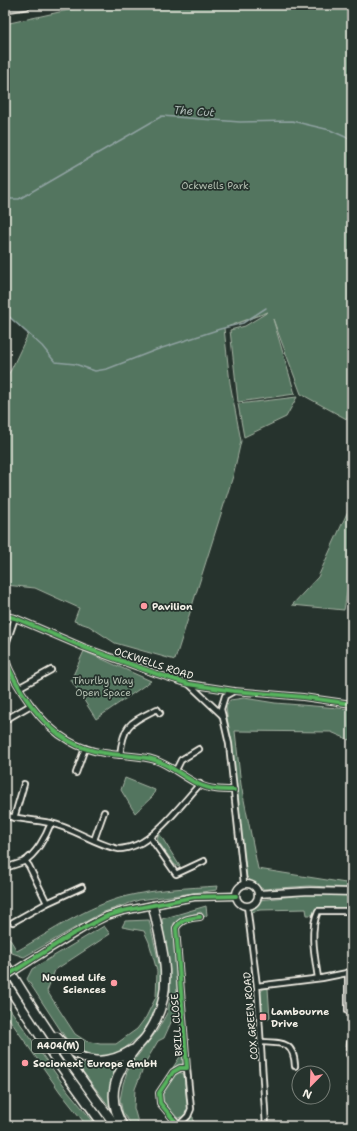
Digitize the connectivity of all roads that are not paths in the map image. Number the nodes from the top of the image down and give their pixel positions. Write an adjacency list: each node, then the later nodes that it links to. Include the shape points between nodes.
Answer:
1 (26, 5): 2 (highway)
2 (5, 8)
3 (5, 616): 4 (street, OCKWELLS ROAD)
4 (15, 618): 5 (street); 8 (street, OCKWELLS ROAD, via 83,646)
5 (5, 646)
6 (5, 658): 9 (street)
7 (51, 670): 9 (street)
8 (189, 684): 10 (street, OCKWELLS ROAD); 14 (street)
9 (20, 687): 12 (street)
10 (234, 691): 11 (street, OCKWELLS ROAD); 14 (street, via 225,696)
11 (352, 704)
12 (31, 706): 15 (street); 16 (street, via 69,741)
13 (160, 713): 18 (street, via 157,709 130,724 124,732)
14 (222, 715): 23 (street, via 229,744)
15 (5, 720)
16 (85, 748): 18 (street); 20 (street)
17 (199, 749): 19 (street, via 181,760)
18 (120, 755): 19 (street, via 156,760)
19 (176, 770): 22 (street)
20 (76, 773)
21 (24, 784): 26 (street)
22 (200, 784): 23 (street, via 214,789); 28 (street)
23 (234, 790): 33 (street)
24 (104, 812): 29 (street)
25 (5, 816): 26 (street)
26 (14, 818): 27 (street)
27 (51, 823): 29 (street); 30 (street, via 40,845)
28 (150, 837): 29 (street, via 137,845 120,849); 31 (street, via 176,874)
29 (94, 840)
30 (25, 861): 32 (street); 38 (street)
31 (204, 861)
32 (5, 868)
33 (244, 884): 36 (street, via 255,887); 37 (street, via 239,887)
34 (82, 887): 38 (street)
35 (352, 892): 36 (street)
36 (258, 894): 40 (street, via 256,901)
37 (236, 896): 39 (street, via 194,897); 40 (street, via 238,902)
38 (47, 903): 43 (street)
39 (153, 906): 46 (street, bridge, via 107,916 71,934); 54 (highway, A404(M), via 164,961 165,990 155,1022)
40 (247, 906): 49 (street, COX GREEN ROAD)
41 (352, 911): 47 (street, via 318,911 314,932)
42 (200, 916): 57 (street, BRILL CLOSE, via 179,922 176,928)
43 (13, 922)
44 (5, 963): 50 (highway, A404(M))
45 (350, 972): 47 (street); 51 (street, via 345,1003)
46 (5, 977)
47 (318, 978): 49 (street)
48 (5, 982): 58 (highway, A404(M), via 52,1054)
49 (256, 986): 52 (street, COX GREEN ROAD)
50 (34, 1009): 54 (highway, A404(M), via 64,1045 83,1058 111,1060); 59 (highway, A404(M))
51 (348, 1012)
52 (261, 1042): 56 (street, via 282,1043 290,1048 295,1056); 62 (street, COX GREEN ROAD)
53 (350, 1043): 55 (street)
54 (136, 1047): 60 (highway, A404(M), via 120,1071 113,1094 114,1109)
55 (350, 1051)
56 (295, 1065)
57 (187, 1068): 61 (street, BRILL CLOSE, via 191,1109); 61 (street, BRILL CLOSE, via 173,1072 159,1093 160,1103)
58 (104, 1126)
59 (116, 1126)
60 (123, 1126)
61 (179, 1126)
62 (266, 1126)

